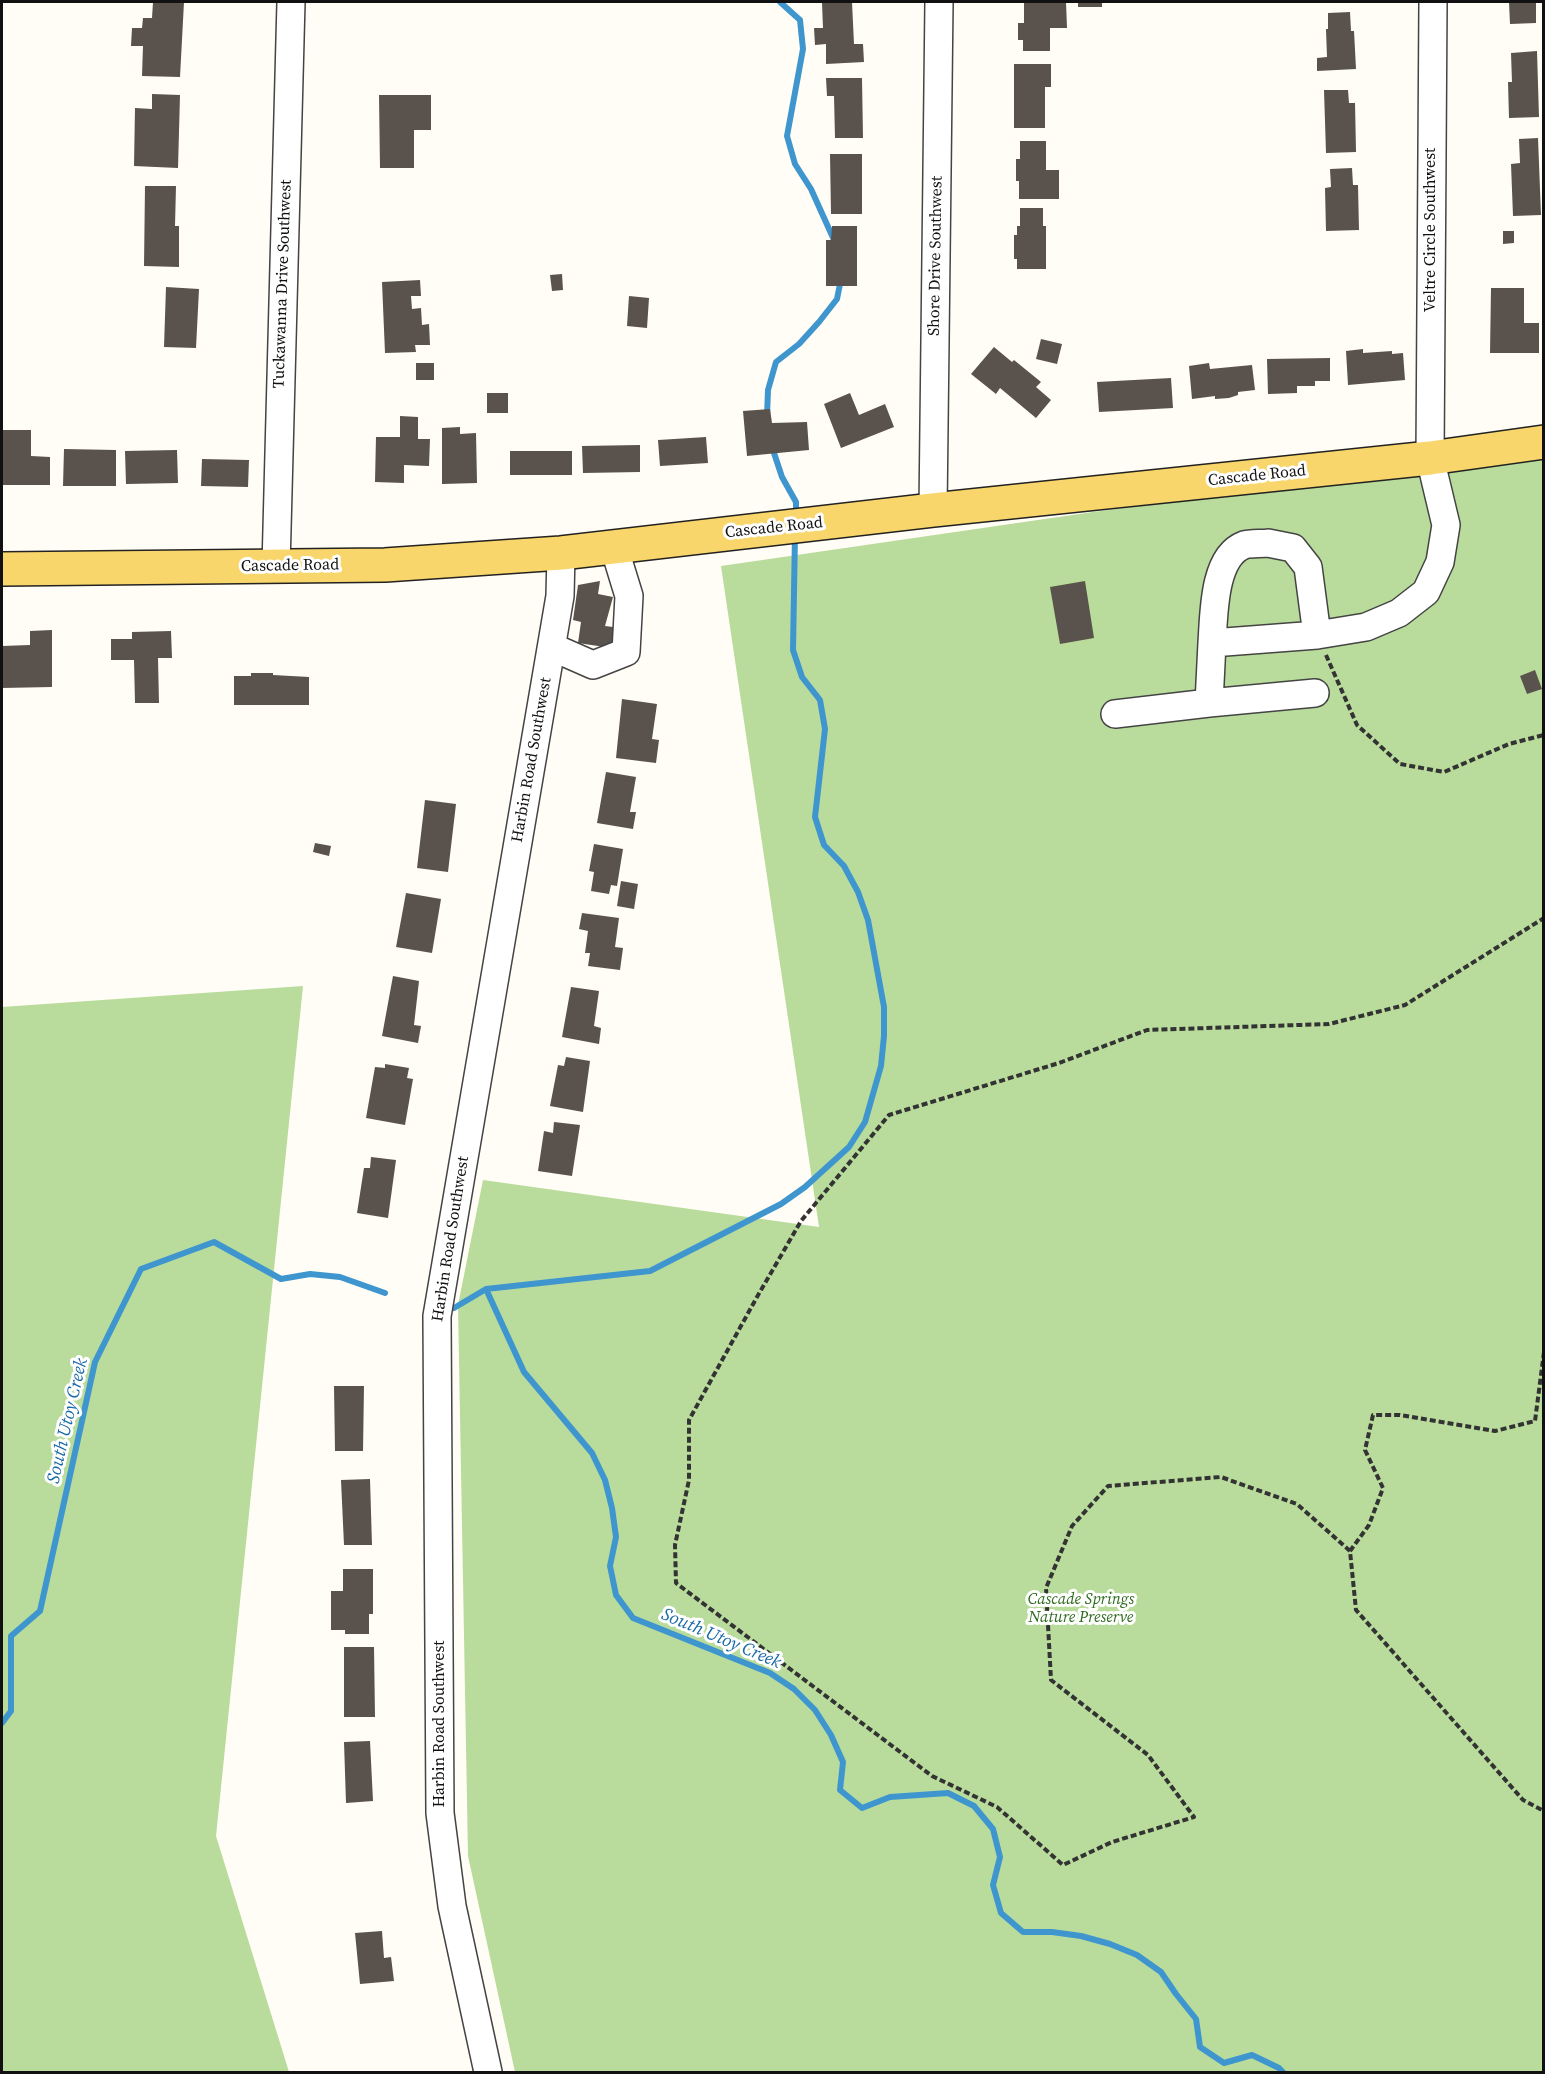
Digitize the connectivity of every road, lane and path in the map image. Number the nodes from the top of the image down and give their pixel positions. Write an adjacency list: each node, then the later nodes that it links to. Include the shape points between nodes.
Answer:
1 (291, 2): 9 (street, Tuckawanna Drive Southwest)
2 (939, 2): 6 (street, Shore Drive Southwest)
3 (1433, 2): 5 (street, Veltre Circle Southwest)
4 (1544, 442): 5 (main road, Cascade Road)
5 (1430, 458): 6 (main road, Cascade Road); 11 (street, Veltre Circle Southwest, via 1446,525 1440,562 1426,592 1399,613 1366,627)
6 (933, 510): 7 (main road, Cascade Road)
7 (614, 547): 8 (main road, Cascade Road); 13 (street, via 629,596 626,652 592,665)
8 (561, 553): 9 (main road, Cascade Road, via 386,565); 13 (street, Harbin Road Southwest, via 560,596)
9 (276, 566): 10 (main road, Cascade Road)
10 (2, 569)
11 (1317, 635): 12 (street, Veltre Circle Southwest); 12 (street, via 1308,567 1293,548 1268,543 1244,545 1226,559 1216,594); 17 (path, via 1357,724 1400,764 1444,772 1509,744)
12 (1212, 643): 15 (street)
13 (552, 647): 22 (street, Harbin Road Southwest, via 437,1316 440,1813 452,1906)
14 (1315, 693): 15 (street)
15 (1209, 703): 16 (street)
16 (1115, 714)
17 (1544, 735)
18 (1544, 918): 20 (path, via 1405,1005 1329,1024 1148,1030 1059,1063 889,1115 801,1221 689,1420 689,1480 675,1545 676,1583 932,1776 997,1807 1063,1865 1112,1842 1194,1817 1148,1755 1051,1680 1046,1588 1072,1526 1108,1486 1221,1477 1297,1504)
19 (1544, 1352): 20 (path, via 1535,1421 1495,1431 1400,1415 1373,1415 1365,1450 1383,1488 1369,1525)
20 (1350, 1551): 21 (path, via 1356,1610 1523,1800)
21 (1544, 1811)
22 (488, 2073)

